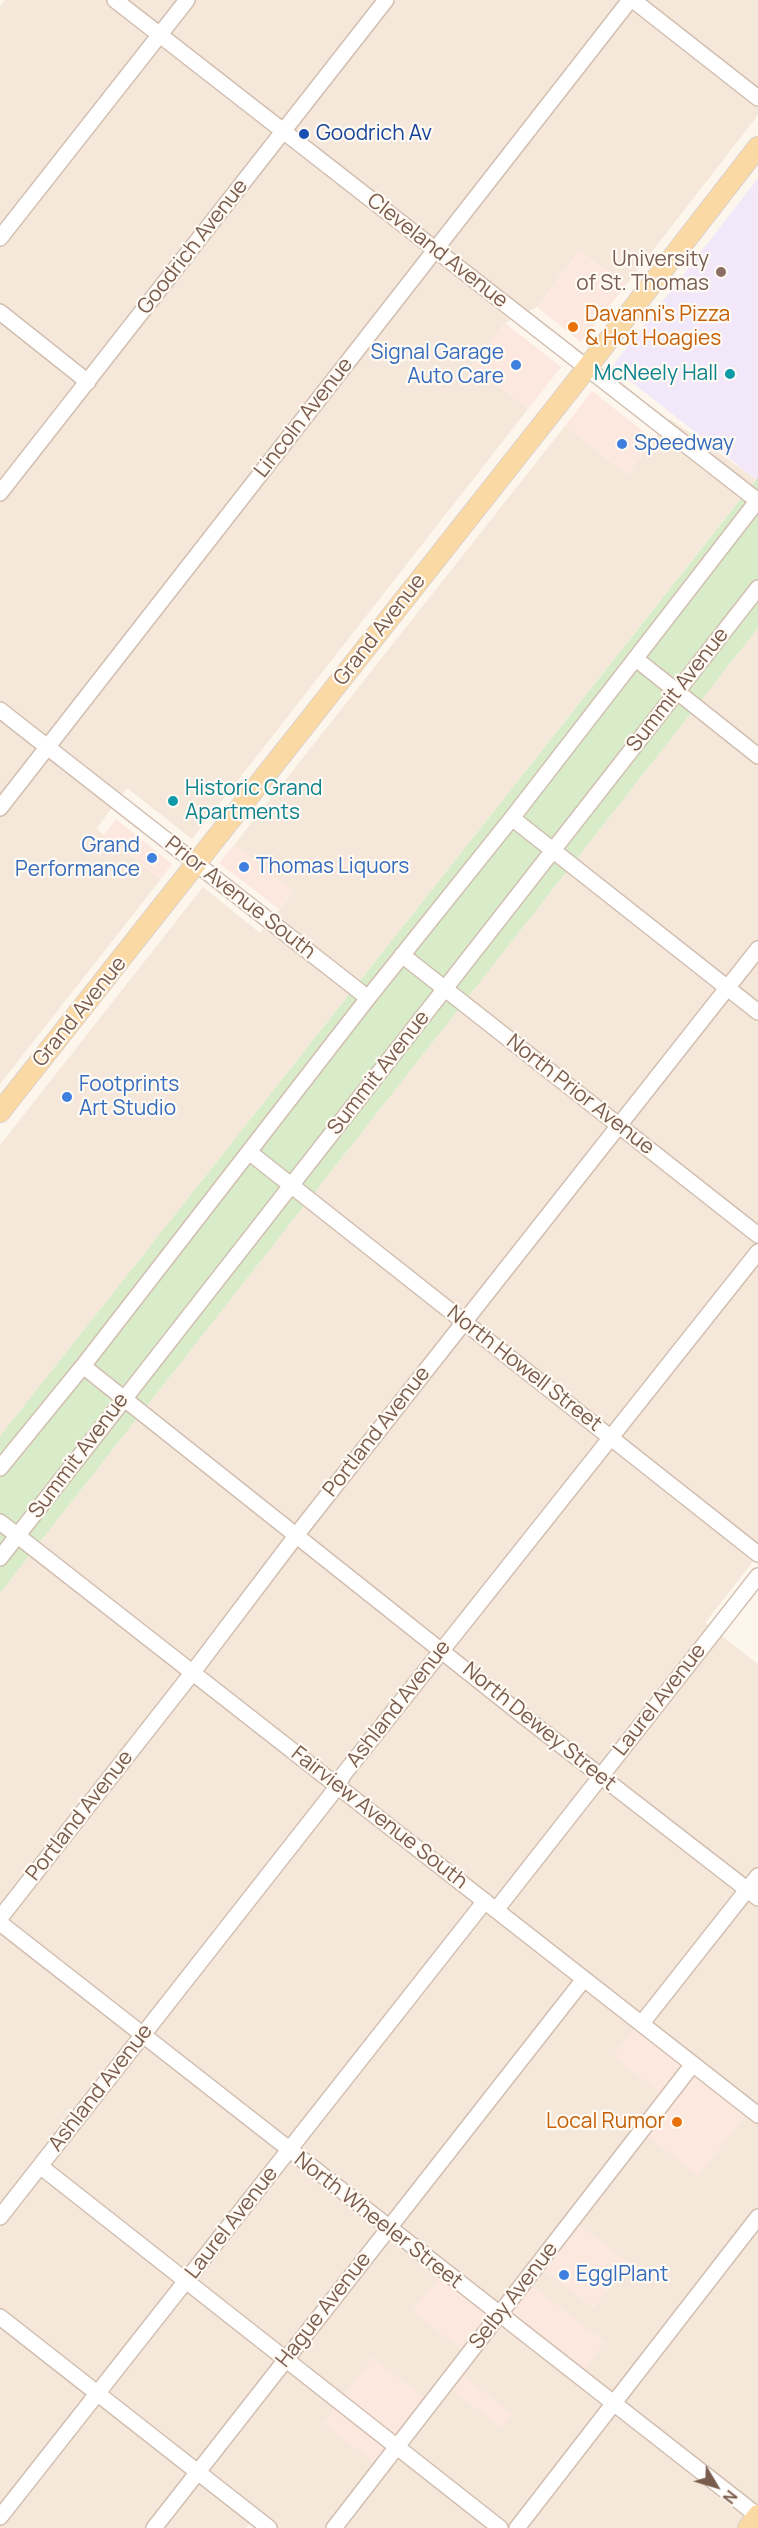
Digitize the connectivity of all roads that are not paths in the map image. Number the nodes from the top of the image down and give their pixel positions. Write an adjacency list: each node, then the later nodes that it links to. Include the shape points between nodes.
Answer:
1 (115, 0): 5 (street, Cleveland Avenue)
2 (187, 0): 5 (street)
3 (386, 0): 7 (street, Goodrich Avenue)
4 (632, 0): 6 (street); 10 (street, Lincoln Avenue)
5 (160, 34): 7 (street, Cleveland Avenue); 9 (street)
6 (758, 98)
7 (284, 131): 10 (street, Cleveland Avenue); 13 (street, Goodrich Avenue)
8 (758, 147): 12 (main road, Grand Avenue)
9 (0, 238)
10 (435, 249): 12 (street, Cleveland Avenue); 20 (street, Lincoln Avenue)
11 (0, 312): 13 (street)
12 (587, 368): 15 (street, Cleveland Avenue); 25 (main road, Grand Avenue)
13 (88, 382): 14 (street, Goodrich Avenue)
14 (0, 493)
15 (758, 501): 17 (street)
16 (758, 588): 18 (street, Summit Avenue)
17 (636, 659): 18 (street); 23 (street)
18 (678, 691): 21 (street); 24 (street, Summit Avenue)
19 (0, 710): 20 (street, Prior Avenue South)
20 (48, 747): 22 (street, Lincoln Avenue); 25 (street, Prior Avenue South)
21 (758, 756)
22 (0, 808)
23 (512, 818): 24 (street); 27 (street)
24 (554, 850): 28 (street, Summit Avenue); 29 (street)
25 (196, 864): 30 (street, Prior Avenue South); 32 (main road, Grand Avenue)
26 (758, 950): 29 (street, Portland Avenue)
27 (402, 955): 28 (street, North Prior Avenue); 30 (street)
28 (446, 988): 33 (street, North Prior Avenue); 35 (street, Summit Avenue)
29 (728, 988): 31 (street); 33 (street, Portland Avenue)
30 (368, 998): 34 (street)
31 (758, 1012)
32 (0, 1112)
33 (620, 1125): 36 (street, North Prior Avenue); 38 (street, Portland Avenue)
34 (249, 1152): 35 (street, North Howell Street); 39 (street)
35 (291, 1184): 38 (street, North Howell Street); 40 (street, Summit Avenue)
36 (758, 1235)
37 (758, 1252): 41 (street, Ashland Avenue)
38 (465, 1322): 41 (street, North Howell Street); 45 (street, Portland Avenue)
39 (83, 1366): 40 (street, North Dewey Street); 42 (street)
40 (123, 1397): 44 (street, Summit Avenue); 45 (street, North Dewey Street)
41 (610, 1437): 46 (street, North Howell Street); 49 (street, Ashland Avenue)
42 (0, 1468)
43 (0, 1522): 44 (street, Fairview Avenue South)
44 (18, 1536): 47 (street, Summit Avenue); 50 (street, Fairview Avenue South)
45 (297, 1536): 49 (street, North Dewey Street); 50 (street, Portland Avenue)
46 (758, 1554)
47 (0, 1558)
48 (758, 1576): 51 (street, Laurel Avenue)
49 (442, 1650): 51 (street, North Dewey Street); 52 (street, Ashland Avenue)
50 (193, 1672): 52 (street, Fairview Avenue South); 56 (street, Portland Avenue)
51 (600, 1777): 54 (street, North Dewey Street); 55 (street, Laurel Avenue)
52 (338, 1786): 55 (street, Fairview Avenue South); 60 (street, Ashland Avenue)
53 (758, 1876): 54 (street)
54 (753, 1894): 59 (street)
55 (491, 1905): 58 (street, Fairview Avenue South); 63 (street, Laurel Avenue)
56 (0, 1918)
57 (0, 1923): 60 (street, North Wheeler Street)
58 (585, 1979): 59 (street, Fairview Avenue South); 67 (street, Hague Avenue)
59 (642, 2024): 61 (street, Fairview Avenue South)
60 (142, 2035): 63 (street, North Wheeler Street); 64 (street, Ashland Avenue)
61 (693, 2064): 62 (street, Fairview Avenue South); 69 (street, Selby Avenue)
62 (758, 2115)
63 (289, 2150): 67 (street, North Wheeler Street); 68 (street, Laurel Avenue)
64 (40, 2166): 65 (street, Ashland Avenue); 68 (street)
65 (0, 2217)
66 (758, 2217): 73 (street)
67 (388, 2228): 69 (street, North Wheeler Street); 71 (street, Hague Avenue)
68 (186, 2280): 71 (street); 72 (street, Laurel Avenue)
69 (499, 2315): 73 (street, North Wheeler Street); 74 (street, Selby Avenue)
70 (0, 2317): 72 (street)
71 (286, 2358): 74 (street); 75 (street, Hague Avenue)
72 (99, 2394): 75 (street); 77 (street, Laurel Avenue)
73 (614, 2402): 76 (street, North Wheeler Street); 82 (street)
74 (397, 2447): 80 (street, Selby Avenue); 81 (street)
75 (199, 2473): 78 (street, Hague Avenue); 79 (street)
76 (758, 2515): 83 (main road)
77 (0, 2517)
78 (154, 2528)
79 (269, 2528)
80 (334, 2528)
81 (500, 2528)
82 (517, 2528)
83 (748, 2528)

